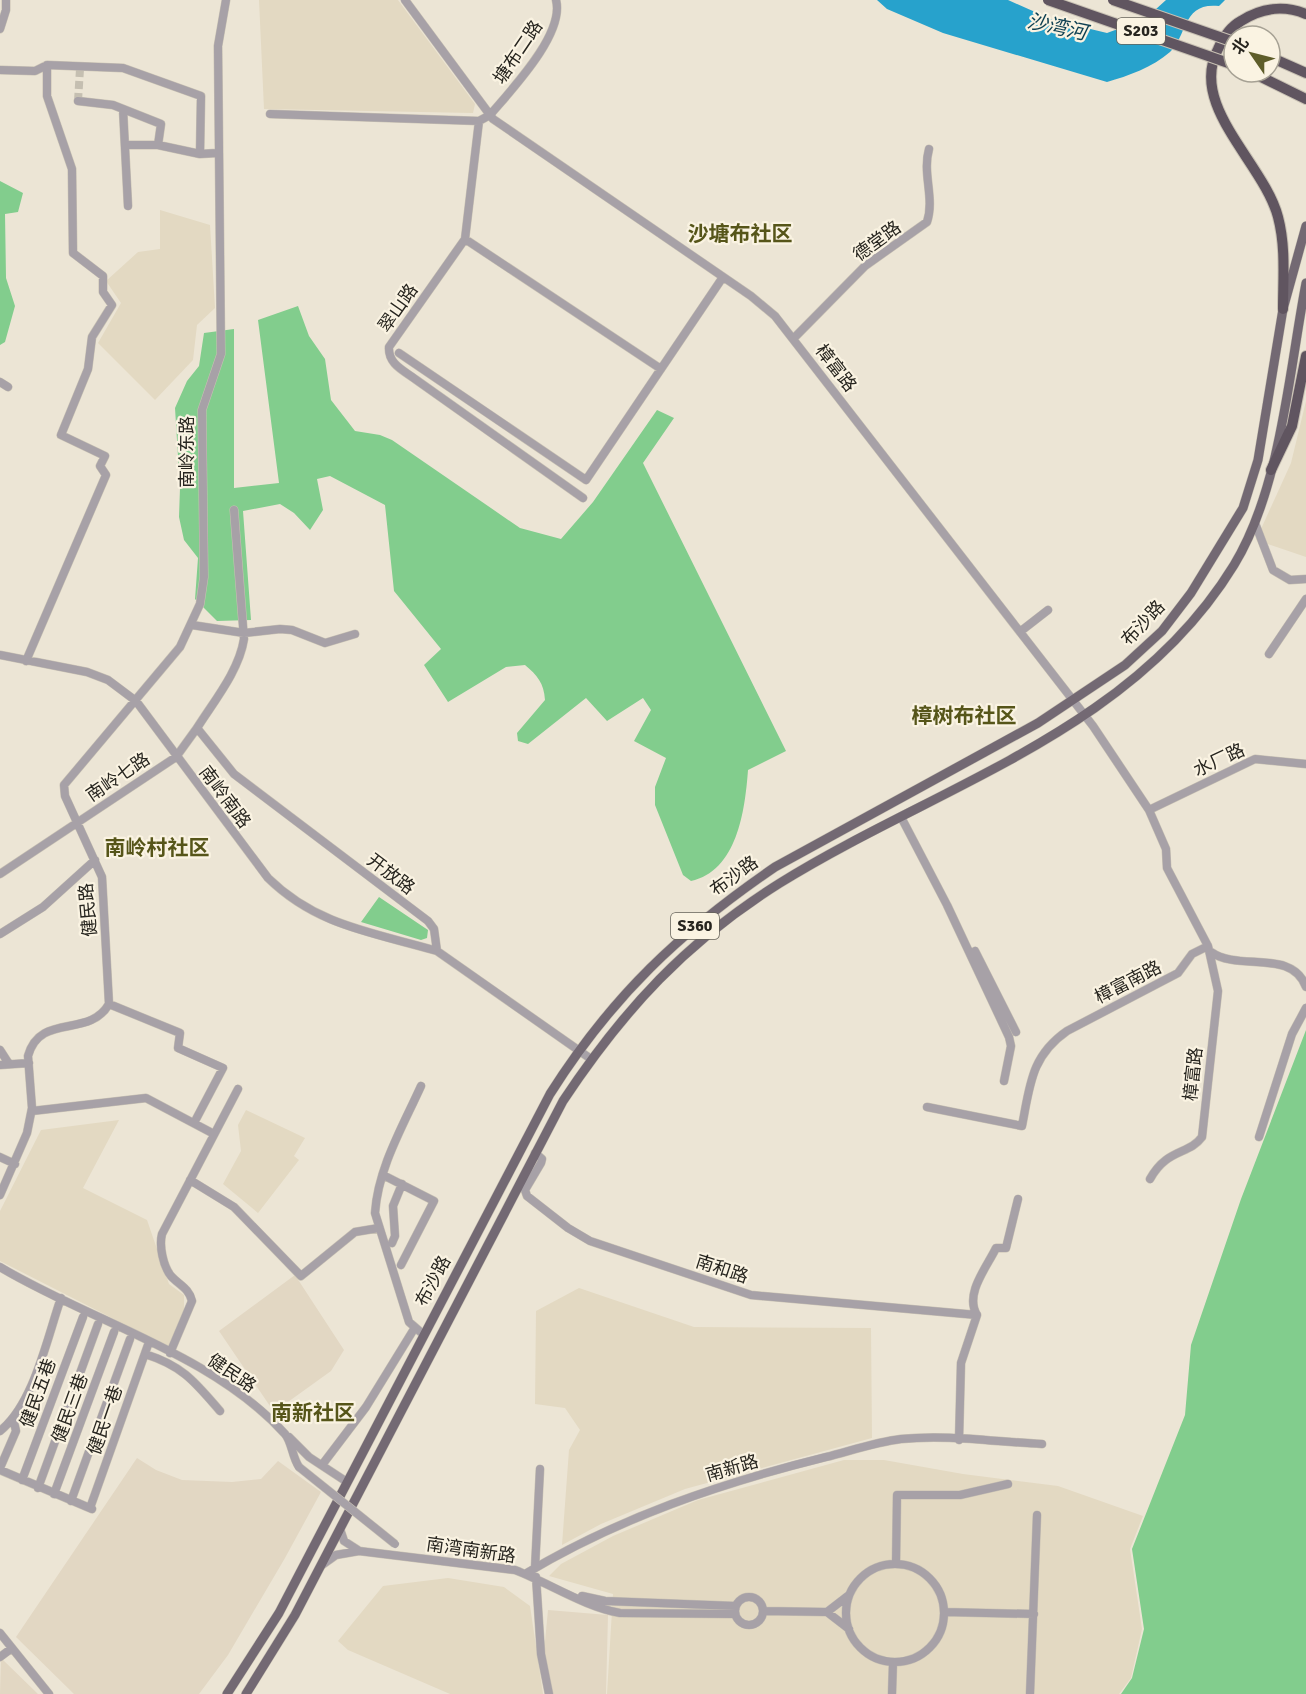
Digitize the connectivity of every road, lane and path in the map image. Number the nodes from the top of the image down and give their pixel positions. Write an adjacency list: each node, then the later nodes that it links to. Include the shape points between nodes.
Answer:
1 (6, 0): 8 (street)
2 (226, 0): 25 (street, 南岭东路, via 218,46)
3 (405, 0): 20 (street, 樟富路)
4 (556, 0): 20 (street, 塘布二路, via 559,11 554,28)
5 (1047, 0): 10 (highway, S203, bridge)
6 (1113, 0): 9 (highway, S203, bridge)
7 (1306, 14): 32 (highway, bridge, via 1284,8 1266,9 1236,24 1215,54 1210,80 1218,110 1272,197 1279,218)
8 (0, 29)
9 (1222, 38)
10 (1222, 61)
11 (1282, 62): 14 (highway)
12 (47, 65): 13 (street, via 35,71); 26 (street, via 123,68 201,96); 52 (street, via 47,96 72,169 73,253 103,276 103,292 112,304 92,337 88,369 62,435 105,456 100,466 106,475)
13 (0, 70)
14 (1306, 73)
15 (1275, 84): 16 (highway)
16 (1306, 99)
17 (78, 101): 18 (street)
18 (123, 109): 22 (street); 23 (street, via 161,124)
19 (270, 114): 21 (street)
20 (490, 115): 21 (street); 30 (street, 樟富路)
21 (479, 121): 29 (street, 翠山路)
22 (125, 145): 23 (street); 27 (street)
23 (158, 145): 26 (street)
24 (929, 149): 33 (street, 德堂路, via 931,206 927,222 865,266)
25 (217, 153): 26 (street); 46 (street, 南岭东路, via 221,354 202,410 204,577)
26 (200, 154)
27 (128, 206)
28 (1306, 226): 32 (main road, 布沙路 / S360)
29 (465, 239): 36 (street); 40 (street, 翠山路, via 389,347 388,355 415,379)
30 (723, 277): 33 (street, 樟富路, via 764,306); 36 (street)
31 (1306, 283): 39 (main road, 布沙路 / S360)
32 (1283, 309): 53 (main road, 布沙路 / S360, via 1258,460 1243,508 1191,593 1161,631)
33 (794, 338): 47 (street, 樟富路)
34 (399, 353): 36 (street, via 586,480)
35 (1306, 356): 39 (highway, via 1292,426)
36 (661, 369)
37 (0, 382): 38 (street)
38 (8, 387)
39 (1271, 470): 42 (main road, 布沙路 / S360)
40 (583, 498)
41 (234, 510): 48 (street)
42 (1255, 523): 43 (street, via 1272,570 1290,580); 54 (main road, 布沙路 / S360, via 1220,584 1174,643)
43 (1306, 579)
44 (1306, 599): 50 (street)
45 (1048, 610): 47 (street)
46 (192, 625): 48 (street); 56 (street, 南岭东路, via 180,647)
47 (1021, 631): 55 (street, 樟富路)
48 (244, 633): 49 (street, via 292,630 325,643); 58 (street, via 242,653)
49 (355, 634)
50 (1269, 654)
51 (0, 655): 52 (street, 南岭南路)
52 (26, 661): 56 (street, 南岭南路, via 87,672 108,680)
53 (1125, 665): 54 (main road); 55 (main road, 布沙路 / S360)
54 (1137, 677): 57 (main road, 布沙路 / S360)
55 (1074, 700): 57 (street, 樟富路); 73 (main road, 布沙路 / S360, via 775,867 736,894 663,953)
56 (136, 701): 59 (street, 南岭南路); 63 (street, 南岭东路, via 64,785)
57 (1086, 716): 61 (street); 62 (main road, 布沙路 / S360)
58 (197, 728): 59 (street); 68 (street, 开放路, via 234,774 428,921 434,928)
59 (176, 757): 63 (street, 南岭七路); 68 (street, 南岭南路, via 268,878 288,897 323,918)
60 (1306, 764): 61 (street, 水厂路, via 1255,759)
61 (1149, 810): 67 (street, via 1166,849 1167,868)
62 (903, 816): 72 (street); 75 (main road, 布沙路 / S360, via 782,882 710,933 640,998); 79 (street, via 1009,1037 1011,1046)
63 (77, 822): 64 (street, 健民路); 65 (street, 南岭七路)
64 (94, 860): 66 (street, via 44,907); 70 (street, 健民路, via 102,877)
65 (0, 874)
66 (0, 934)
67 (1210, 949): 69 (street, via 1228,959 1288,966 1300,974); 82 (street, 樟富南路, via 1191,954 1178,973 1051,1042 1038,1061 1022,1125); 91 (street, 樟富路, via 1218,991 1202,1137 1197,1144 1168,1156)
68 (437, 951): 73 (street)
69 (1306, 987)
70 (109, 1004): 76 (street, via 94,1021 63,1026 41,1036 30,1049); 84 (street, via 180,1033 178,1048 223,1068)
71 (1306, 1008): 86 (street, via 1292,1034)
72 (1016, 1032)
73 (579, 1049): 75 (street); 108 (main road, 布沙路 / S360, via 550,1094)
74 (0, 1050): 77 (street)
75 (591, 1059): 87 (main road, 布沙路 / S360)
76 (29, 1063): 77 (street); 83 (street)
77 (9, 1064): 78 (street)
78 (0, 1065)
79 (1004, 1081)
80 (421, 1086): 90 (street)
81 (238, 1089): 85 (street)
82 (927, 1107)
83 (32, 1111): 84 (street, via 146,1098); 89 (street)
84 (194, 1123): 85 (street)
85 (214, 1134): 92 (street)
86 (1259, 1137)
87 (535, 1153): 103 (street, 南和路, via 540,1155 541,1163 525,1190 527,1196 590,1241 751,1295); 129 (main road, 布沙路 / S360)
88 (0, 1157): 89 (street)
89 (15, 1164): 94 (street)
90 (383, 1175): 93 (street); 98 (street, via 376,1196)
91 (1150, 1179)
92 (190, 1180): 98 (street, via 234,1207 301,1276 355,1232); 111 (street, via 160,1243 168,1271 186,1288 192,1301)
93 (402, 1184): 96 (street); 100 (street, via 434,1201)
94 (0, 1195)
95 (1018, 1199): 103 (street, via 1006,1248 996,1248 973,1294)
96 (393, 1214): 97 (street); 99 (street)
97 (401, 1219)
98 (379, 1228): 106 (street)
99 (392, 1243)
100 (400, 1265)
101 (0, 1267): 102 (street, 健民路)
102 (61, 1298): 110 (street, 健民路); 114 (street, via 26,1400)
103 (977, 1315): 117 (street, via 961,1363)
104 (83, 1317): 122 (street, 健民五巷)
105 (98, 1324): 125 (street)
106 (414, 1329): 108 (street); 119 (street, via 362,1414)
107 (114, 1332): 126 (street, 健民三巷)
108 (424, 1335): 123 (main road, 布沙路 / S360)
109 (130, 1339): 127 (street)
110 (149, 1342): 111 (street, 健民路); 112 (street, 健民一巷)
111 (171, 1353): 116 (street, 健民路, via 241,1395)
112 (145, 1354): 113 (street, via 188,1374 208,1403); 127 (street, 健民一巷, via 91,1509)
113 (220, 1411)
114 (13, 1418): 115 (street); 120 (street, via 16,1431)
115 (0, 1431)
116 (288, 1436): 119 (street); 131 (street, 健民路, bridge, via 299,1467 395,1544)
117 (960, 1440): 118 (street, 南新路); 134 (street, 南新路, via 898,1439 696,1493 641,1515)
118 (1042, 1444)
119 (322, 1465): 123 (street)
120 (0, 1469): 122 (street)
121 (540, 1469): 134 (street)
122 (22, 1480): 125 (street)
123 (347, 1482): 149 (main road, 布沙路 / S360, via 279,1613)
124 (1008, 1484): 132 (street, via 960,1495 897,1495)
125 (38, 1488): 126 (street)
126 (54, 1494): 127 (street)
127 (71, 1501)
128 (1036, 1515): 142 (street)
129 (339, 1529): 130 (street, via 344,1541); 133 (main road, 布沙路 / S360)
130 (359, 1551): 131 (street, 南湾南新路); 133 (street, 南湾南新路, via 336,1555)
131 (405, 1557): 135 (street, 南湾南新路)
132 (896, 1564): 137 (street, via 867,1574); 141 (street, via 913,1567 927,1576 937,1588)
133 (320, 1568): 150 (main road, 布沙路 / S360)
134 (535, 1568): 135 (street, 南新路)
135 (525, 1574): 136 (street, 南湾南新路)
136 (536, 1577): 138 (street, 南湾南新路, via 573,1595); 151 (street, via 541,1654)
137 (850, 1595): 140 (street); 143 (street, via 846,1612)
138 (736, 1610): 139 (street, via 741,1600 750,1597 757,1600); 139 (street, via 740,1622 753,1624 760,1620)
139 (763, 1611): 140 (street)
140 (827, 1612): 143 (street)
141 (944, 1612): 142 (street); 147 (street, via 941,1630 928,1649 914,1658)
142 (1034, 1614): 153 (street)
143 (849, 1629): 147 (street, via 863,1650 877,1659)
144 (0, 1633): 145 (street)
145 (12, 1648): 146 (street); 148 (street)
146 (0, 1657)
147 (893, 1662): 152 (street)
148 (49, 1694)
149 (227, 1694)
150 (246, 1694)
151 (549, 1694)
152 (892, 1694)
153 (1030, 1694)

